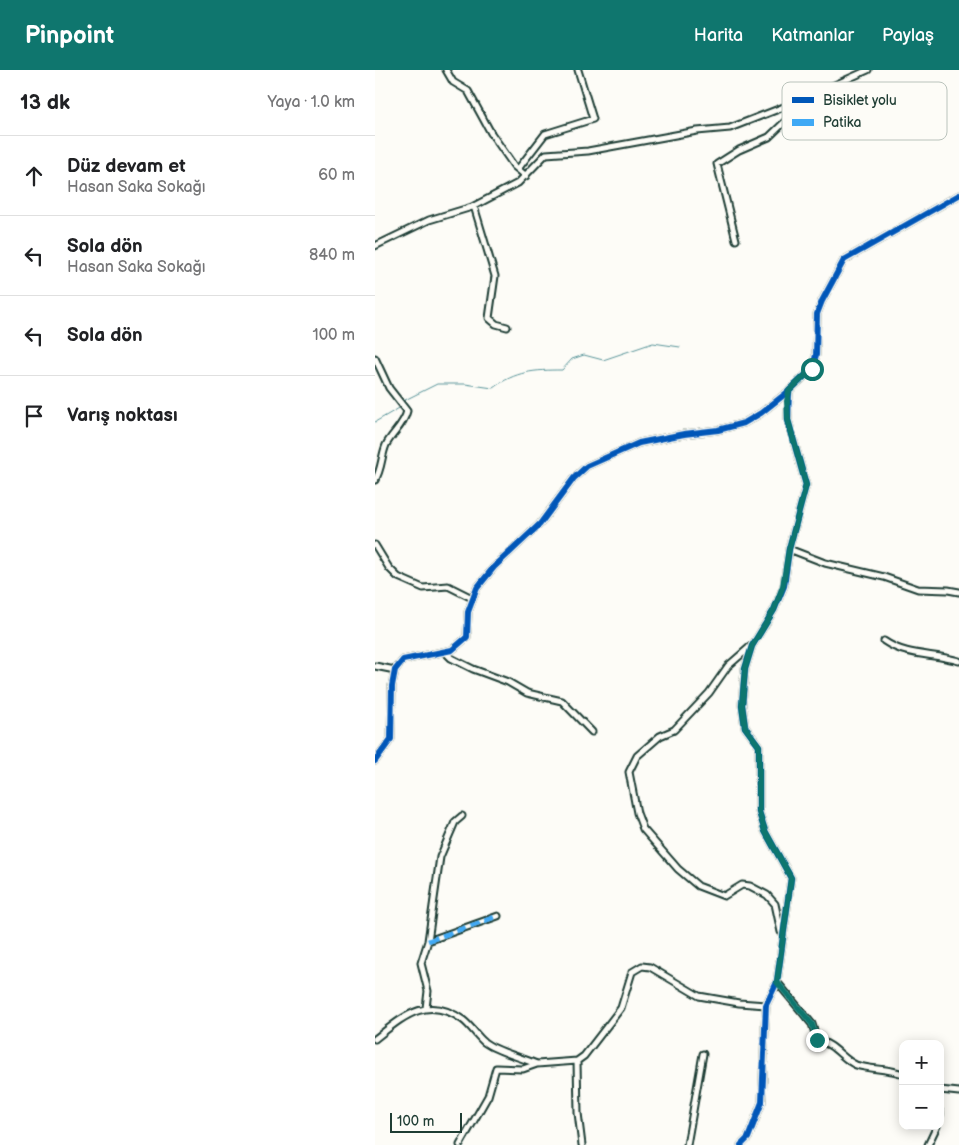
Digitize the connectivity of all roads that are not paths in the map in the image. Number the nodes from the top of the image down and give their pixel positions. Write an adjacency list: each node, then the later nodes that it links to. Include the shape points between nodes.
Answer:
1 (445, 70): 7 (street, via 453,82 467,91)
2 (578, 70): 7 (street, via 593,119 545,134)
3 (868, 70): 4 (street)
4 (842, 82)
5 (782, 108): 8 (street, via 730,128 588,151 546,154)
6 (782, 122): 11 (street, via 771,135 717,164)
7 (517, 169): 8 (street)
8 (526, 176): 10 (street)
9 (959, 195): 15 (street, via 844,260 817,314 816,355 812,369)
10 (474, 206): 12 (street, via 429,220); 13 (street, via 495,276 490,320)
11 (736, 240)
12 (375, 246)
13 (507, 327)
14 (375, 358): 16 (street, via 389,388 407,411 386,445)
15 (789, 391): 18 (street, via 788,420 806,485); 20 (street, via 744,422 718,430 639,443 587,466 574,478 540,524 486,576)
16 (375, 480)
17 (375, 545): 20 (street, via 398,577 423,588 449,586)
18 (789, 549): 19 (street, via 825,563 918,589); 22 (street, via 783,586 774,610)
19 (959, 592)
20 (472, 598): 23 (street, via 467,637 457,647)
21 (884, 641): 24 (street, via 906,652)
22 (752, 646): 31 (street, via 745,669 742,705 745,727 759,746 759,812 765,831 791,878); 31 (street, via 727,666 709,693 674,730 661,736 637,756 629,772 643,829 678,869 698,886 723,896 742,886 750,886 767,895 775,904)
23 (445, 652): 26 (street, via 408,658); 27 (street, via 473,669 527,693 562,701)
24 (959, 661)
25 (375, 666): 26 (street)
26 (395, 670): 28 (street, via 391,739)
27 (592, 732)
28 (375, 760)
29 (463, 816): 32 (street, via 455,822 441,857)
30 (498, 916): 32 (street)
31 (782, 937): 33 (street)
32 (428, 941): 35 (street, via 421,963 429,991)
33 (777, 982): 34 (street); 40 (street, via 812,1024 817,1040 840,1051 856,1065)
34 (766, 1005): 38 (street, via 699,996 650,967 642,966 632,972 621,1008); 47 (street, via 763,1102)
35 (426, 1008): 36 (street, via 408,1013); 39 (street, via 463,1020 485,1043)
36 (375, 1039)
37 (703, 1054): 46 (street)
38 (577, 1061): 39 (street); 45 (street)
39 (537, 1064): 44 (street, via 523,1069 496,1068 489,1096)
40 (899, 1073)
41 (944, 1090): 42 (street)
42 (959, 1092)
43 (935, 1130): 48 (street)
44 (460, 1145)
45 (582, 1145)
46 (687, 1145)
47 (741, 1145)
48 (928, 1145)

